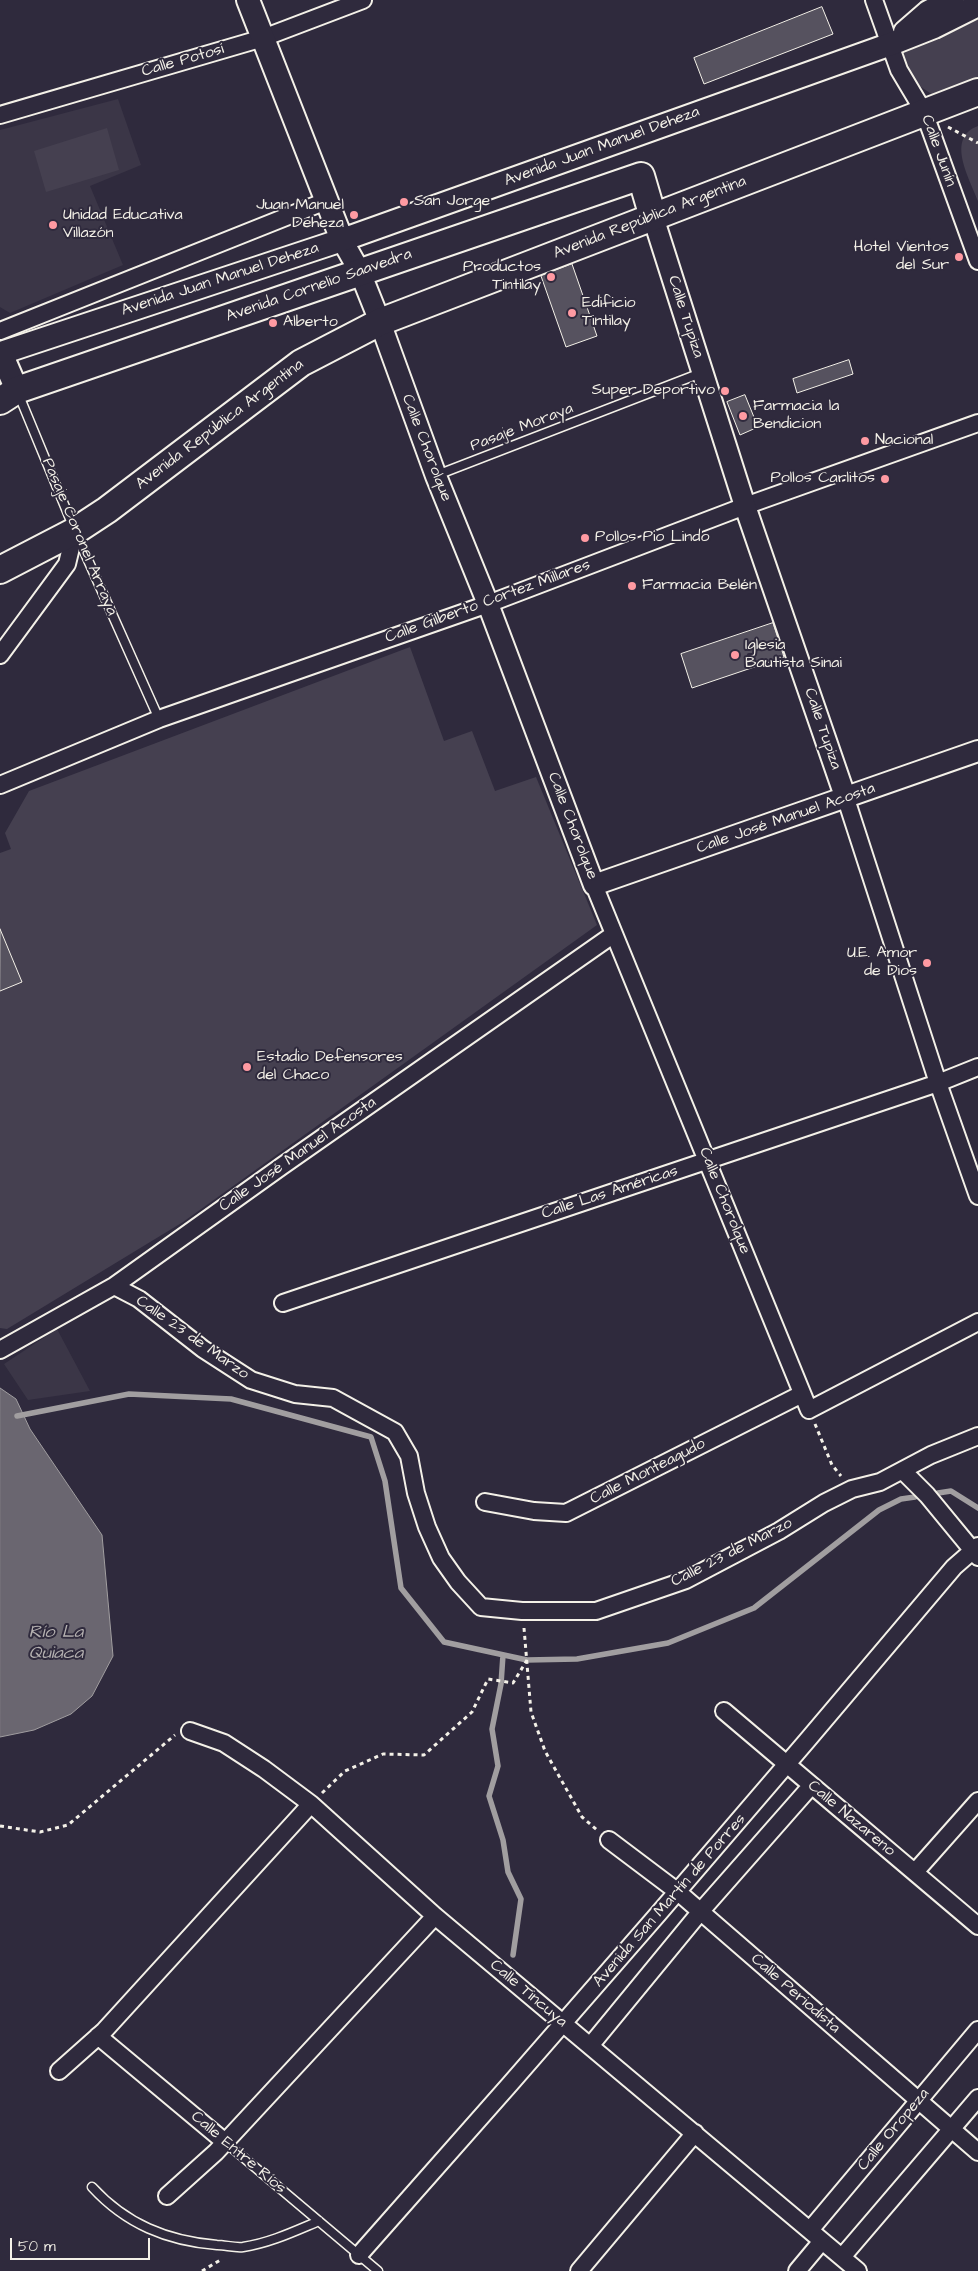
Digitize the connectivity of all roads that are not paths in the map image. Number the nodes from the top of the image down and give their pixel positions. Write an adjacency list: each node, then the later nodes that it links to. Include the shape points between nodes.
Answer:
1 (248, 0): 6 (main road)
2 (363, 0): 6 (street, Calle Potosí)
3 (874, 0): 7 (street, Calle Junín)
4 (952, 0): 7 (main road, Avenida Juan Manuel Deheza, via 928,12)
5 (978, 5): 7 (main road, Avenida Juan Manuel Deheza)
6 (263, 38): 10 (street, Calle Potosí); 12 (main road)
7 (891, 44): 9 (street, Calle Junín, via 899,70); 14 (main road, Avenida Juan Manuel Deheza)
8 (978, 92): 9 (highway, Avenida República Argentina)
9 (924, 112): 13 (highway, Avenida República Argentina); 15 (street, Calle Junín)
10 (0, 115)
11 (641, 176): 13 (highway, Calle Tupiza); 16 (highway, Avenida Cornelio Saavedra)
12 (326, 201): 14 (main road); 18 (street, Avenida Juan Manuel Deheza)
13 (653, 217): 17 (highway, Avenida República Argentina); 20 (street, Calle Tupiza)
14 (342, 240): 16 (street, Calle Chorolque); 19 (main road, Avenida Juan Manuel Deheza)
15 (978, 261)
16 (360, 272): 17 (street, Calle Chorolque); 21 (highway, Avenida Cornelio Saavedra)
17 (380, 322): 23 (street, Calle Chorolque); 25 (highway, Avenida República Argentina, via 300,364)
18 (0, 330)
19 (0, 352): 21 (main road, Pasaje Coronel Arraya)
20 (703, 373): 23 (lane, Pasaje Moraya); 24 (street, Calle Tupiza)
21 (8, 396): 25 (lane, Pasaje Coronel Arraya)
22 (978, 423): 24 (street, Calle Gilberto Cortez Millares)
23 (436, 476): 27 (street, Calle Chorolque)
24 (746, 506): 27 (street, Calle Gilberto Cortez Millares); 32 (street, Calle Tupiza)
25 (75, 531): 26 (highway, Avenida República Argentina); 28 (street, via 67,564); 29 (lane, Pasaje Coronel Arraya)
26 (0, 570)
27 (488, 604): 29 (street, Calle Gilberto Cortez Millares); 33 (street, Calle Chorolque)
28 (0, 655)
29 (159, 719): 31 (street, Calle Gilberto Cortez Millares)
30 (978, 751): 32 (street, Calle José Manuel Acosta)
31 (0, 785)
32 (846, 799): 33 (street, Calle José Manuel Acosta); 36 (street, Calle Tupiza)
33 (594, 885): 34 (street, Calle Chorolque)
34 (614, 934): 37 (street, Calle Chorolque); 39 (street, Calle José Manuel Acosta)
35 (978, 1067): 36 (street, Calle Las Américas)
36 (938, 1083): 37 (street, Calle Las Américas); 38 (street, Calle Tupiza)
37 (707, 1161): 40 (street, Calle Las Américas); 43 (street, Calle Chorolque)
38 (978, 1196)
39 (114, 1286): 42 (street, Calle José Manuel Acosta); 45 (street, Calle 23 de Marzo, via 140,1299 202,1349 250,1380 295,1394 333,1398 395,1432 409,1456 416,1494 441,1558 481,1607 522,1611 596,1611 686,1580 779,1531 824,1503)
40 (283, 1303)
41 (978, 1322): 43 (street, Calle Chorolque, via 809,1410)
42 (0, 1350)
43 (802, 1394): 46 (street, Calle Monteagudo, via 566,1513)
44 (978, 1436): 45 (street, Calle 23 de Marzo, via 931,1455)
45 (903, 1471): 47 (street)
46 (485, 1502)
47 (976, 1552): 50 (street, Avenida San Martín de Porres, via 954,1566)
48 (724, 1711): 50 (street, Calle Nazareno)
49 (190, 1731): 53 (street, Calle Tincuya, via 224,1743)
50 (787, 1766): 51 (street, Calle Nazareno); 56 (street, Avenida San Martín de Porres)
51 (810, 1786): 55 (street, Calle Nazareno); 57 (street, Avenida San Martín de Porres)
52 (978, 1801): 55 (street)
53 (311, 1804): 58 (street, Calle Tincuya); 62 (street)
54 (609, 1840): 56 (street, Calle Periodista)
55 (915, 1872): 59 (street, Calle Nazareno)
56 (678, 1892): 57 (street, Calle Periodista); 60 (street, Avenida San Martín de Porres)
57 (701, 1911): 63 (street, Avenida San Martín de Porres); 66 (street, Calle Periodista)
58 (435, 1916): 60 (street, Calle Tincuya); 69 (street)
59 (978, 1926)
60 (564, 2024): 63 (street, Calle Tincuya); 76 (street, Avenida San Martín de Porres)
61 (978, 2030): 66 (street, Calle Oropeza)
62 (98, 2036): 64 (street); 69 (street, Calle Entre Ríos)
63 (590, 2046): 68 (street, Calle Tincuya)
64 (59, 2071)
65 (978, 2098): 67 (street)
66 (918, 2102): 67 (street, Calle Periodista); 74 (street, Calle Oropeza)
67 (951, 2130): 70 (street, Calle Periodista); 77 (street)
68 (694, 2133): 74 (street, Calle Tincuya); 79 (street)
69 (225, 2142): 72 (street); 73 (lane, Calle Entre Ríos)
70 (978, 2152)
71 (92, 2187): 73 (lane, via 107,2203 152,2232 200,2243 242,2247 282,2237)
72 (167, 2196)
73 (319, 2221): 76 (lane, Calle Entre Ríos)
74 (810, 2230): 75 (street, Calle Tincuya)
75 (822, 2240): 77 (street, Calle Tincuya); 80 (street)
76 (359, 2255): 78 (lane, Calle Entre Ríos)
77 (842, 2257): 81 (street, Calle Tincuya)
78 (378, 2271)
79 (579, 2271)
80 (797, 2271)
81 (858, 2271)

